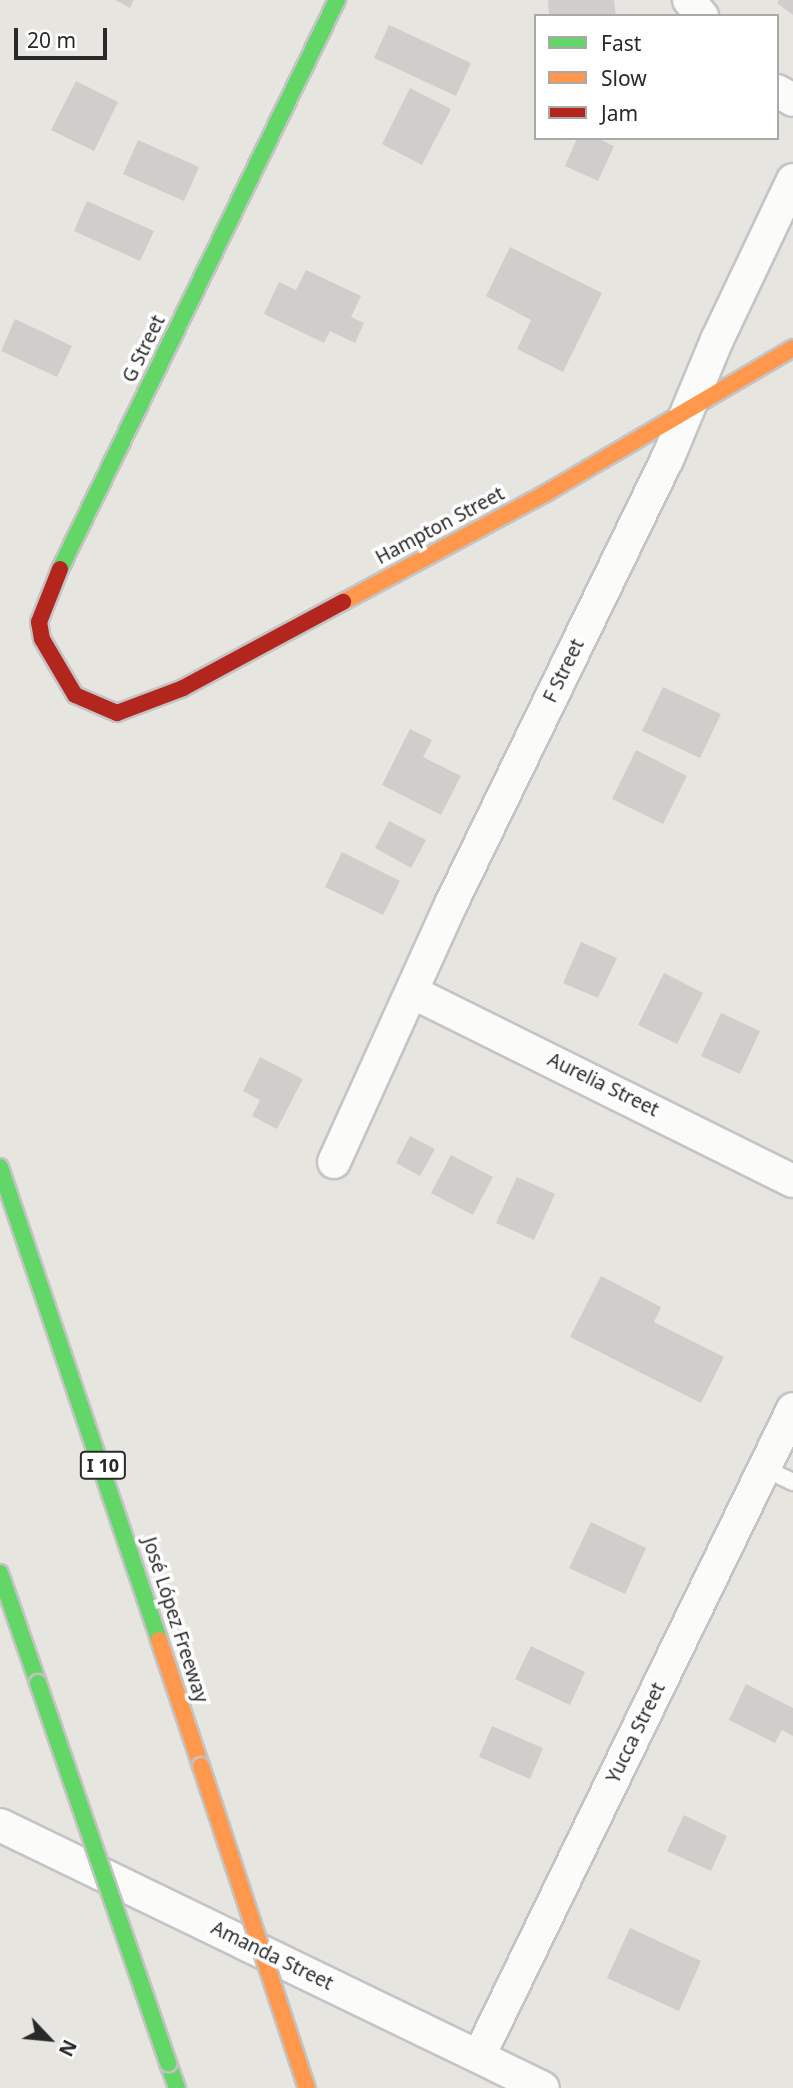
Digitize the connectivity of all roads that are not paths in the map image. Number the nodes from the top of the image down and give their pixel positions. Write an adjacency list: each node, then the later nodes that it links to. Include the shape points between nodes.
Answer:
1 (337, 0): 7 (main road, G Street, via 47,595 39,622 42,639 75,695)
2 (689, 0): 3 (street)
3 (700, 14)
4 (793, 180): 6 (street, F Street)
5 (793, 348): 6 (main road, Hampton Street)
6 (688, 410): 7 (main road, Hampton Street, via 546,493 183,688 140,708 117,713); 8 (street, F Street)
7 (97, 708)
8 (412, 992): 9 (street, F Street); 11 (street, Aurelia Street)
9 (334, 1162)
10 (0, 1167): 19 (main road, José López Freeway / I 10, bridge)
11 (793, 1181)
12 (793, 1409): 13 (street, Yucca Street)
13 (764, 1468): 14 (lane); 17 (street, Yucca Street)
14 (793, 1482)
15 (0, 1573): 18 (main road, bridge)
16 (0, 1825): 17 (street, Amanda Street)
17 (479, 2056): 20 (street, Amanda Street)
18 (177, 2088)
19 (307, 2088)
20 (544, 2088)

